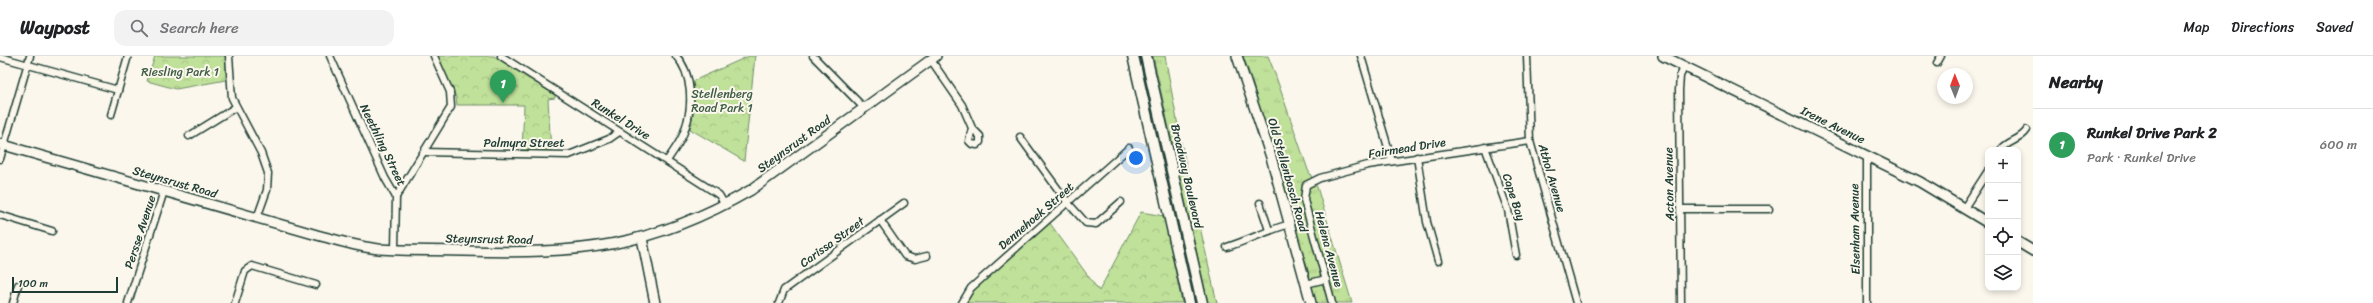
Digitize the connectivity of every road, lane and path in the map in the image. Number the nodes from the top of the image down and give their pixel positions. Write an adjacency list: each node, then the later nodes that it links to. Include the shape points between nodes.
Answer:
1 (30, 56): 19 (street)
2 (128, 56): 21 (street)
3 (229, 56): 22 (street, via 230,91)
4 (330, 56): 44 (street, Neethling Street)
5 (434, 56): 36 (street, via 452,102 449,112)
6 (501, 56): 27 (street, Runkel Drive)
7 (676, 56): 40 (street, via 688,77 689,110 685,130)
8 (813, 56): 23 (street)
9 (1133, 56): 79 (main road)
10 (1146, 56): 80 (main road, Broadway Boulevard)
11 (1237, 56): 58 (street, Old Stellenbosch Road)
12 (1361, 56): 41 (street)
13 (1527, 56): 31 (street, Athol Avenue)
14 (1663, 56): 20 (street, Irene Avenue)
15 (1941, 56): 18 (street)
16 (0, 57): 19 (street)
17 (933, 58): 23 (street, Steynsrust Road); 25 (street, via 962,105)
18 (1937, 63)
19 (28, 65): 21 (street); 32 (street)
20 (1685, 66): 37 (street, Irene Avenue); 52 (street, Acton Avenue, via 1679,83)
21 (118, 90): 24 (street)
22 (236, 107): 28 (street); 55 (street, via 261,153 268,173 267,190)
23 (864, 108): 50 (street, Steynsrust Road, via 751,190)
24 (111, 116)
25 (972, 128)
26 (2027, 130): 33 (street, via 2023,137)
27 (619, 132): 36 (street, Palmyra Street, via 609,139 569,155); 40 (street, Runkel Drive)
28 (189, 136)
29 (1020, 137): 48 (street)
30 (2001, 139): 33 (street)
31 (1530, 141): 34 (street, Fairmead Drive); 83 (street, Athol Avenue)
32 (2, 144): 39 (street); 43 (street, Steynsrust Road)
33 (2005, 145)
34 (1485, 147): 38 (street, Fairmead Drive); 66 (street, Cape Bay, via 1508,210)
35 (1128, 148): 48 (street, Dennehoek Street)
36 (424, 152): 44 (street)
37 (1867, 155): 51 (street, Irene Avenue); 85 (street, Elsenham Avenue)
38 (1417, 157): 41 (street, Fairmead Drive); 68 (street, via 1426,222)
39 (0, 159)
40 (667, 161): 50 (street, Runkel Drive, via 719,195)
41 (1392, 161): 45 (street, Fairmead Drive, via 1356,168 1310,182 1304,189)
42 (1985, 176): 51 (street)
43 (164, 191): 55 (street, Steynsrust Road); 74 (street, Persse Avenue)
44 (396, 197): 64 (street, Neethling Street)
45 (1304, 200): 69 (street, Helena Avenue)
46 (1121, 202): 48 (street, via 1092,225 1086,223)
47 (904, 203): 56 (street, Carissa Street)
48 (1068, 203): 78 (street, Dennehoek Street, via 970,288)
49 (1260, 203): 59 (street)
50 (725, 205): 61 (street, Steynsrust Road, via 702,217)
51 (1964, 208): 57 (street, Irene Avenue)
52 (1681, 209): 53 (street); 84 (street, Acton Avenue)
53 (1769, 209)
54 (0, 215): 60 (street)
55 (257, 218): 64 (street, Steynsrust Road, via 345,242)
56 (880, 220): 67 (street, via 905,256 915,259); 77 (street, Carissa Street, via 784,290)
57 (1985, 222)
58 (1290, 224): 59 (street); 70 (street, Old Stellenbosch Road)
59 (1269, 230): 63 (street)
60 (52, 231)
61 (642, 238): 64 (street, Steynsrust Road, via 601,247 558,252); 76 (street)
62 (2021, 244): 65 (street)
63 (1227, 247)
64 (395, 249)
65 (2031, 251)
66 (1516, 255)
67 (928, 256)
68 (1438, 261)
69 (1326, 279): 70 (street); 82 (street, Helena Avenue)
70 (1306, 284): 81 (street, Old Stellenbosch Road)
71 (316, 285): 75 (street, via 252,266 245,271)
72 (18, 286): 73 (street)
73 (13, 303)
74 (128, 303)
75 (235, 303)
76 (655, 303)
77 (779, 303)
78 (962, 303)
79 (1189, 303)
80 (1202, 303)
81 (1311, 303)
82 (1332, 303)
83 (1576, 303)
84 (1681, 303)
85 (1867, 303)

